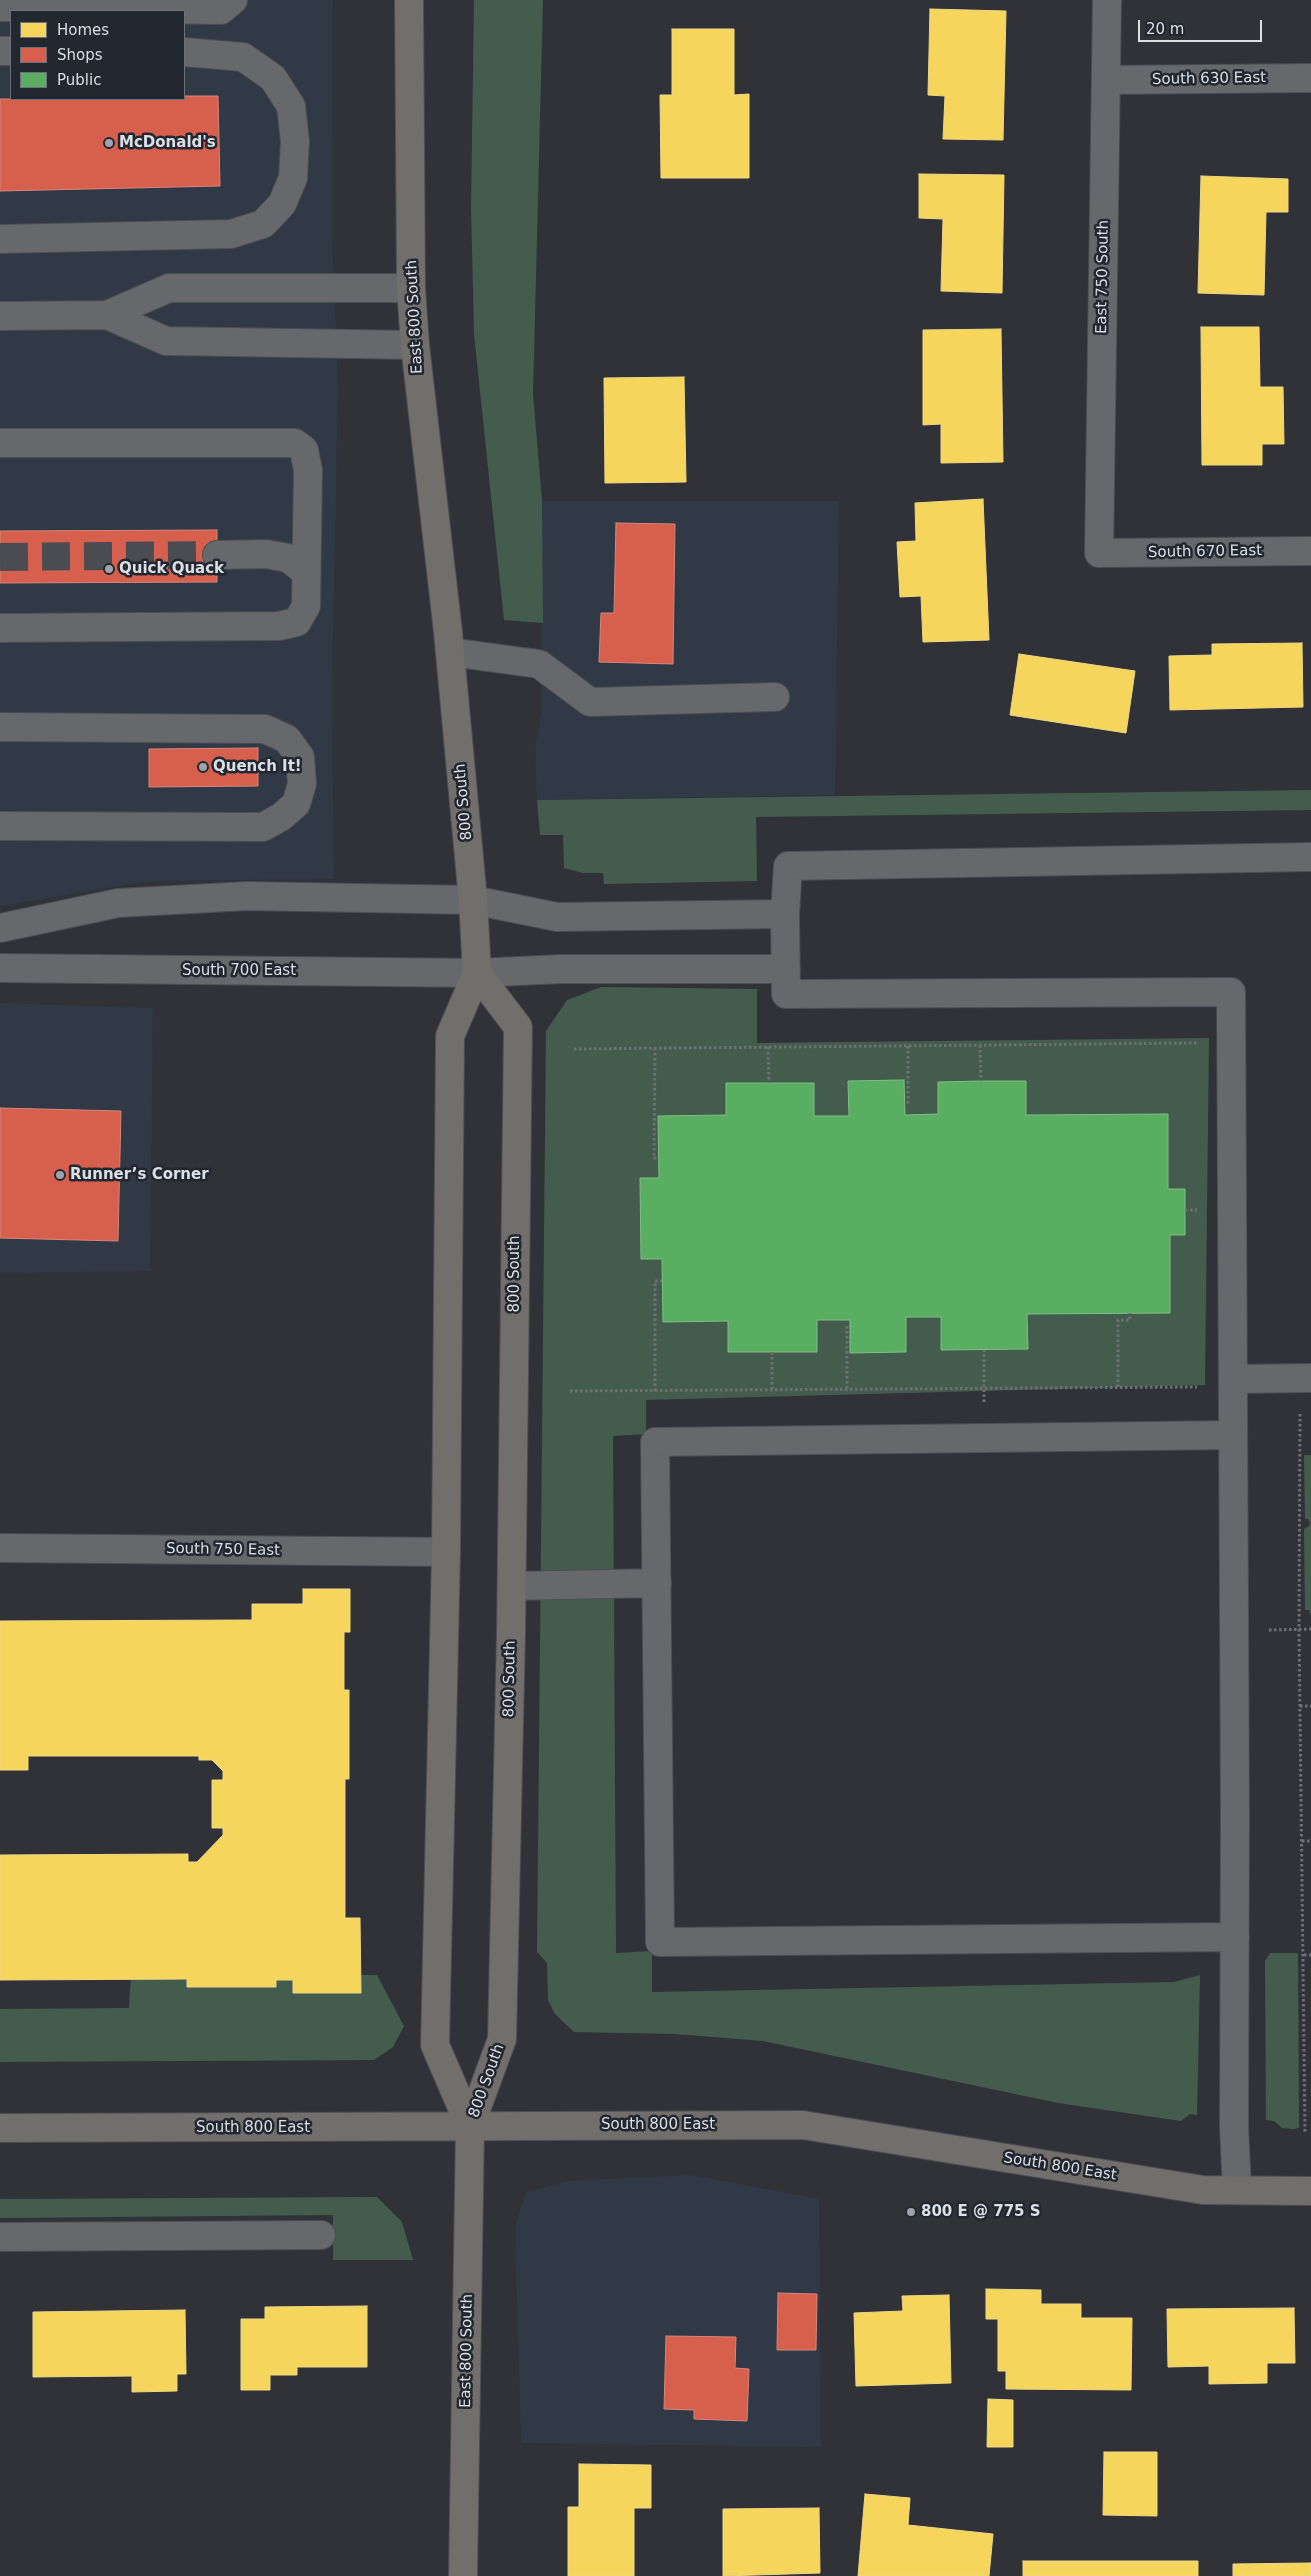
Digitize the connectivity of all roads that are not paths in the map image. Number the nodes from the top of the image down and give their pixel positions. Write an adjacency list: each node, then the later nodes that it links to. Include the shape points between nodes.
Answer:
1 (234, 0): 4 (street, via 221,10)
2 (409, 0): 9 (main road, East 800 South)
3 (1107, 0): 7 (street, East 750 South)
4 (0, 7)
5 (185, 52): 8 (street, via 243,57 273,78 291,106 295,141 293,178 282,204 263,224 231,234)
6 (1311, 78): 7 (street, South 630 East)
7 (1106, 80): 15 (street, East 750 South)
8 (0, 239)
9 (411, 288): 10 (street, via 168,288); 12 (main road, East 800 South)
10 (107, 315): 11 (street); 12 (street, via 166,341)
11 (0, 316)
12 (415, 345): 19 (main road, East 800 South)
13 (0, 443): 17 (street, via 295,443 304,450 308,470)
14 (1311, 551): 15 (street, South 670 East)
15 (1099, 553)
16 (217, 555): 17 (street, via 266,554 288,558)
17 (306, 572): 18 (street, via 306,606 297,622 279,626)
18 (0, 628)
19 (449, 642): 20 (street, via 539,664 590,702); 24 (main road, 800 South)
20 (775, 697)
21 (0, 727): 22 (street, via 264,729 287,739 300,757 302,784 296,804 263,827)
22 (0, 826)
23 (1311, 857): 25 (street, via 788,866)
24 (473, 900): 25 (street, via 557,918); 26 (street, via 247,896 118,903); 29 (main road, 800 South)
25 (785, 914): 28 (street)
26 (0, 928)
27 (0, 968): 29 (street, South 700 East)
28 (786, 970): 29 (street, South 700 East, via 561,969); 30 (street, via 786,994 1231,992)
29 (477, 973): 34 (main road, 800 South, via 450,1036); 36 (main road, 800 South, via 518,1027)
30 (1233, 1378): 31 (street); 32 (street)
31 (1311, 1378)
32 (1233, 1435): 35 (street, via 655,1442); 37 (street)
33 (0, 1548): 34 (street, South 750 East)
34 (446, 1552): 38 (main road, 800 South, via 435,2046)
35 (657, 1583): 36 (street); 37 (street, via 660,1942)
36 (512, 1586): 38 (main road, 800 South, via 502,2039)
37 (1236, 1937): 40 (street, via 1234,2126)
38 (470, 2126): 39 (main road, South 800 East); 40 (main road, South 800 East, via 803,2125 1203,2190); 44 (main road, East 800 South)
39 (0, 2128)
40 (1237, 2190): 41 (main road, South 800 East)
41 (1311, 2191)
42 (321, 2234): 43 (street)
43 (0, 2237)
44 (463, 2576)

